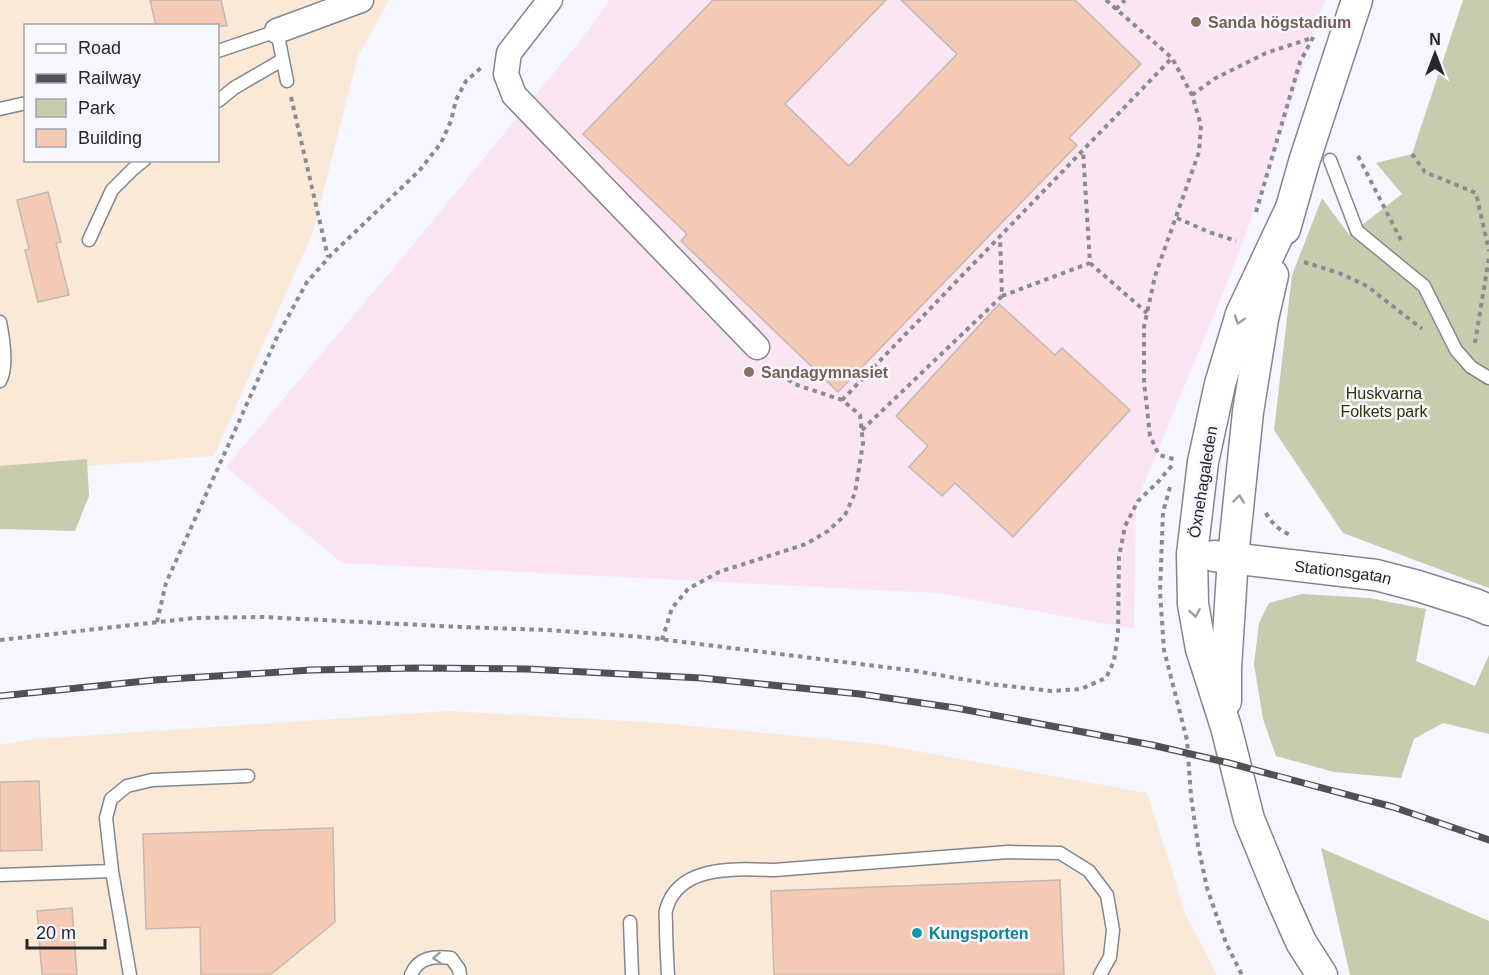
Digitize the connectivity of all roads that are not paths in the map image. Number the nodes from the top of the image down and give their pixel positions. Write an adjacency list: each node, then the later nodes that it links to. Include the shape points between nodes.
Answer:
1 (360, 0): 4 (street)
2 (550, 0): 16 (street, via 509,52 506,74 514,95)
3 (1357, 0): 13 (street, Öxnehagaleden)
4 (277, 31): 5 (lane); 6 (lane)
5 (219, 51)
6 (282, 60): 7 (lane); 8 (lane)
7 (287, 81)
8 (219, 100)
9 (24, 103): 10 (lane)
10 (0, 109)
11 (1330, 160): 17 (lane, via 1357,231 1424,286 1456,350 1471,367)
12 (142, 162): 14 (lane, via 112,190)
13 (1290, 210): 19 (street, Öxnehagaleden, one-way to 19, via 1241,314 1220,384 1190,461); 20 (street, Öxnehagaleden, one-way to 13, via 1261,331)
14 (89, 240)
15 (0, 322): 18 (lane, via 4,375)
16 (757, 347)
17 (1489, 378)
18 (0, 381)
19 (1192, 554): 20 (street, Stationsgatan); 22 (street, Öxnehagaleden, one-way to 22, via 1193,604 1201,649)
20 (1233, 557): 21 (street, Stationsgatan, via 1376,575); 22 (street, Öxnehagaleden)
21 (1489, 610)
22 (1226, 727): 33 (street, Öxnehagaleden, via 1249,819 1301,942)
23 (248, 776): 24 (lane, via 152,780 127,786 111,800 106,818)
24 (112, 871): 25 (lane); 27 (lane)
25 (0, 876)
26 (630, 922): 30 (lane)
27 (130, 975)
28 (411, 975): 29 (lane, one-way to 28, via 451,958 439,956 416,964)
29 (460, 975)
30 (632, 975)
31 (668, 975): 32 (lane, via 666,911 675,891 693,878 713,871 1008,852 1060,853 1089,871 1107,894 1113,930 1110,957)
32 (1100, 975)
33 (1322, 975)

